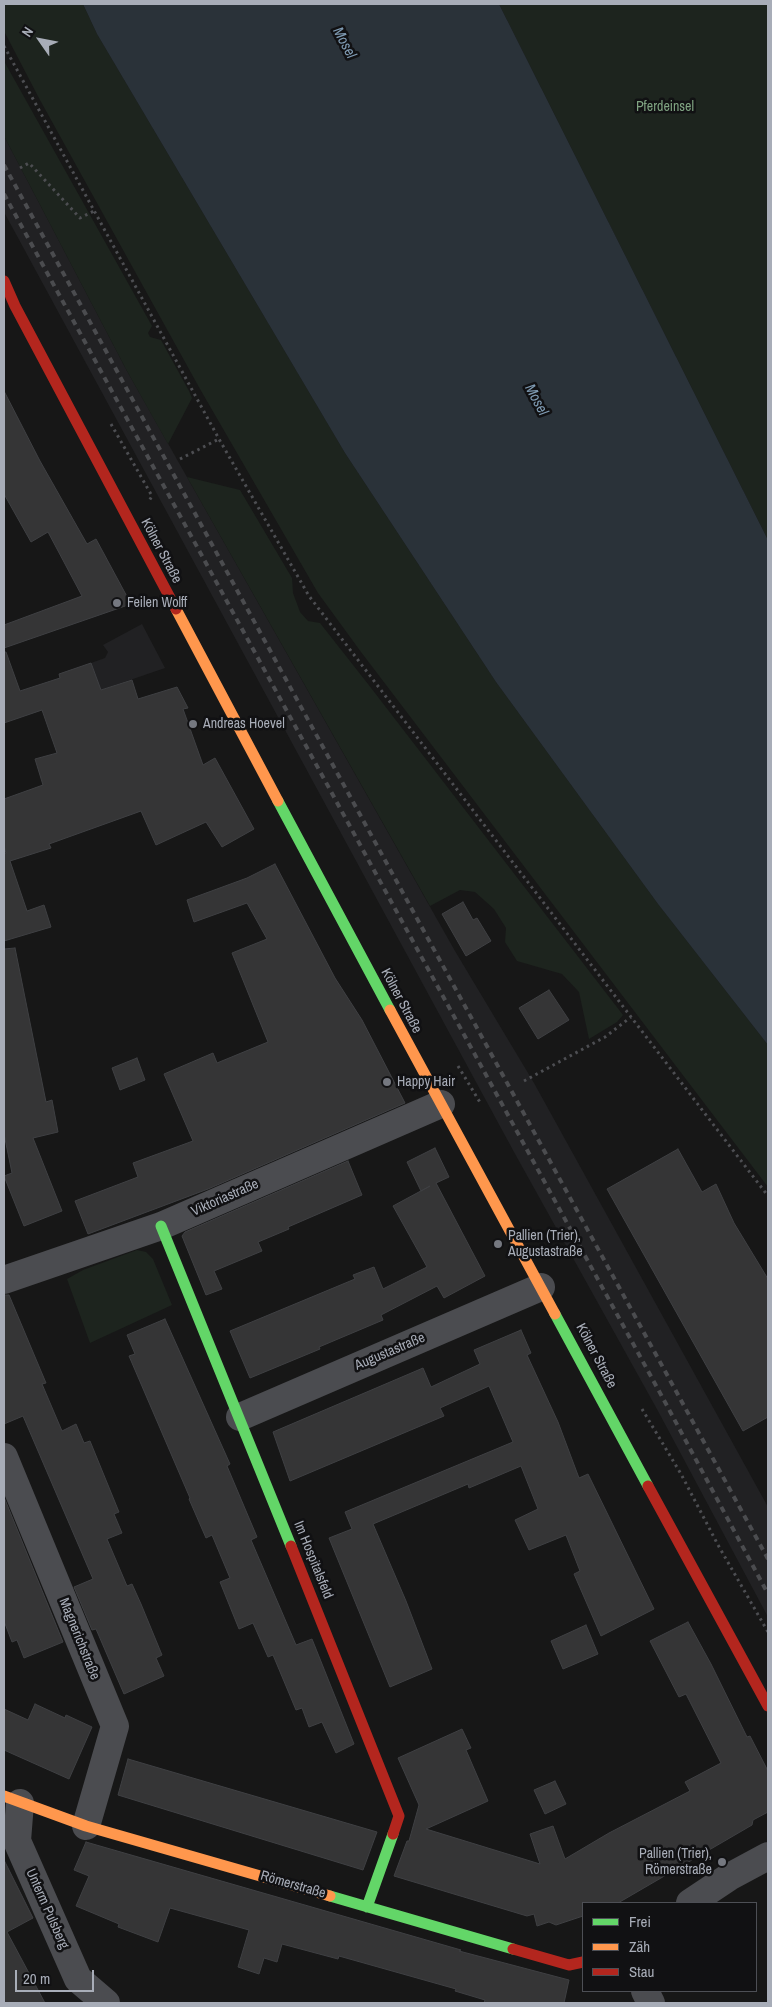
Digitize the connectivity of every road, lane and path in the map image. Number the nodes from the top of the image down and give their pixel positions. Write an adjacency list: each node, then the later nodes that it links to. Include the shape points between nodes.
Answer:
1 (4, 46): 3 (path)
2 (20, 168): 3 (path, via 29,163 80,218)
3 (94, 212): 7 (path)
4 (4, 281): 6 (main road)
5 (4, 294): 6 (main road)
6 (15, 306): 14 (main road, Kölner Straße)
7 (219, 439): 8 (path); 11 (path, via 309,596)
8 (180, 459)
9 (142, 478): 10 (path)
10 (152, 496)
11 (631, 1018): 13 (path, via 605,1037); 16 (path)
12 (458, 1066): 15 (path)
13 (524, 1081)
14 (441, 1104): 17 (street, Viktoriastraße); 19 (main road, Kölner Straße)
15 (481, 1104)
16 (768, 1196)
17 (160, 1226): 18 (street, Viktoriastraße); 21 (main road, Im Hospitalsfeld)
18 (4, 1280)
19 (541, 1287): 21 (street, Augustastraße); 24 (main road, Kölner Straße)
20 (642, 1409): 23 (path)
21 (240, 1416): 29 (main road, Im Hospitalsfeld, via 399,1816)
22 (4, 1457): 26 (street, Magnerichstraße, via 114,1726)
23 (768, 1632)
24 (768, 1706)
25 (12, 1800): 26 (main road, Römerstraße); 31 (street, Unterm Pulsberg, via 17,1841 78,1979)
26 (86, 1826): 29 (main road, Römerstraße)
27 (768, 1856): 28 (street)
28 (692, 1902)
29 (367, 1907): 30 (main road, Römerstraße, via 569,1965)
30 (582, 1962)
31 (106, 2003)

